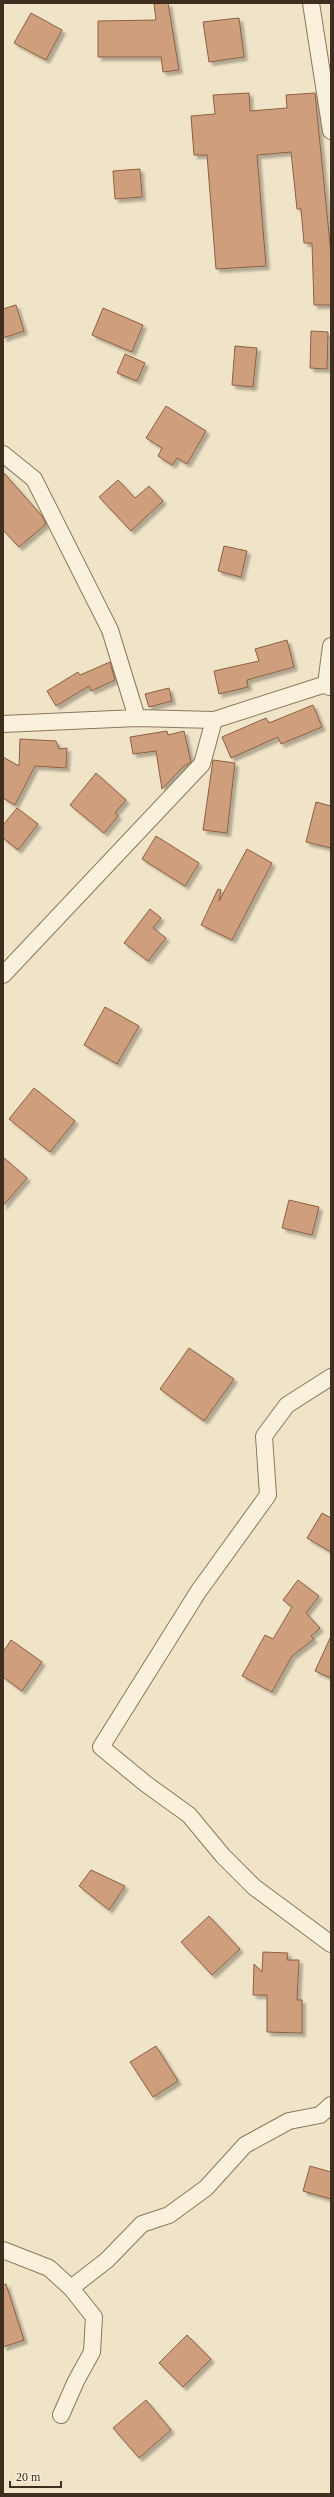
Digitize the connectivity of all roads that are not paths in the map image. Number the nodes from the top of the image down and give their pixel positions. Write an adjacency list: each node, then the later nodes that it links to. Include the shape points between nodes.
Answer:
1 (311, 3): 2 (street)
2 (331, 131)
3 (3, 454): 6 (street, via 34,479 110,630)
4 (331, 646): 5 (street)
5 (330, 683): 7 (street)
6 (137, 718): 7 (street); 8 (street)
7 (214, 720): 9 (street, via 202,764)
8 (3, 724)
9 (3, 975)
10 (331, 1377): 11 (street, via 287,1405 264,1436 268,1495 198,1592 101,1747 189,1815 223,1856 254,1887)
11 (331, 1944)
12 (331, 2105): 14 (street, via 320,2114 290,2121 246,2145 206,2188 170,2215 142,2224 107,2260)
13 (3, 2250): 14 (street, via 49,2268)
14 (71, 2288): 15 (street, via 94,2318 92,2352)
15 (62, 2415)

